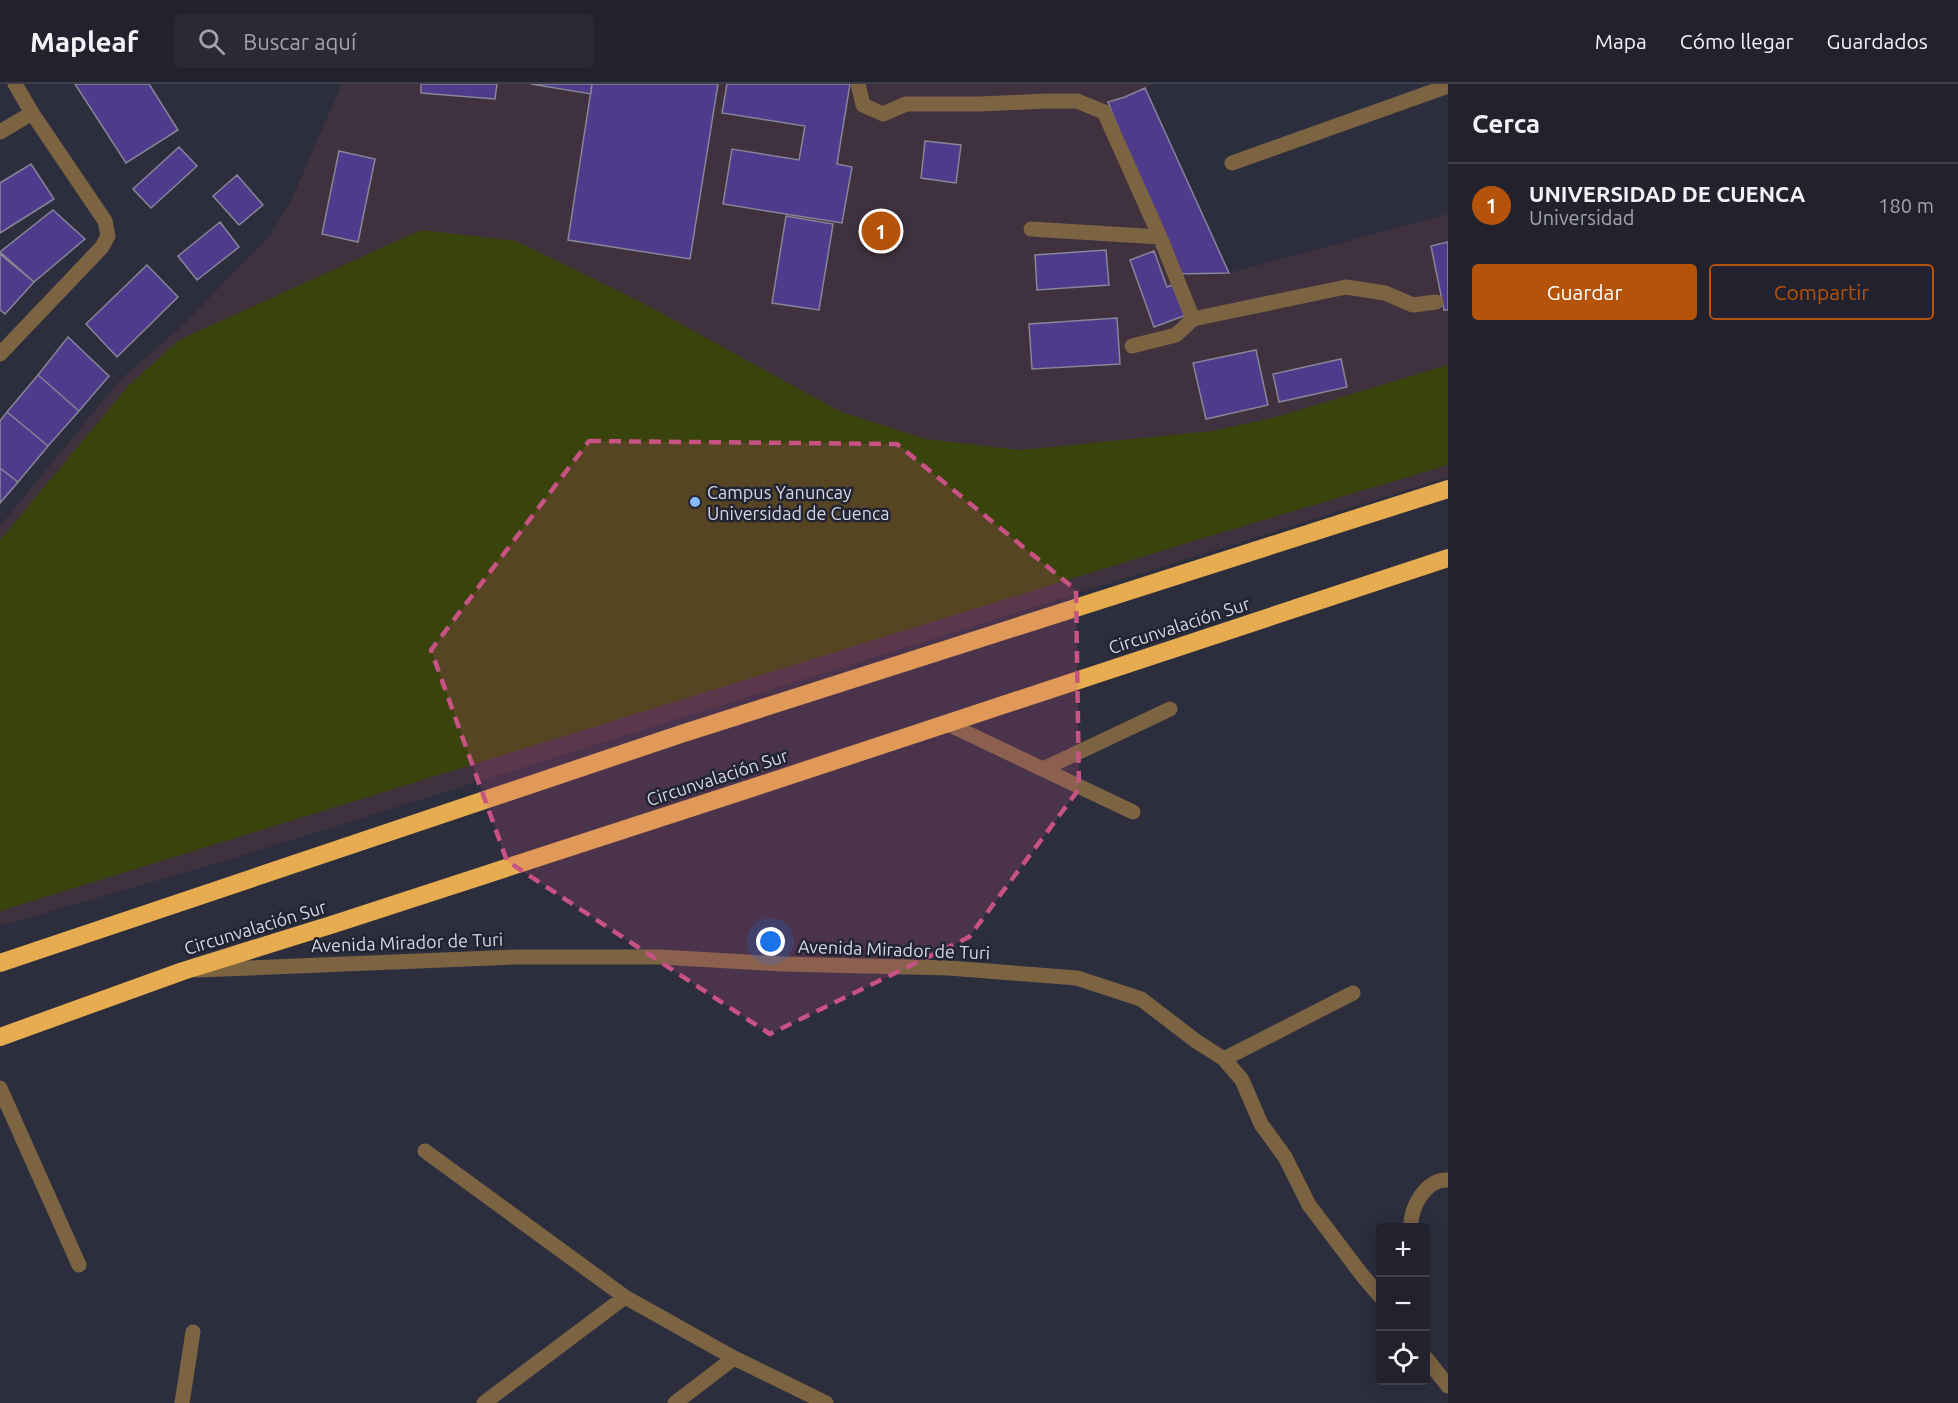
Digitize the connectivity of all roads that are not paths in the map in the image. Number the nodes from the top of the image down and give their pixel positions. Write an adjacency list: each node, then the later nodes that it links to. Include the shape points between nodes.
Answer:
1 (15, 84): 4 (street)
2 (858, 84): 8 (street, via 863,105 883,114 906,104 1047,101 1077,101 1104,112)
3 (1448, 86): 6 (street)
4 (32, 113): 5 (street); 12 (street, via 105,221 108,236 102,247)
5 (0, 132)
6 (1232, 163)
7 (1031, 228): 8 (street)
8 (1160, 237): 10 (street)
9 (1437, 302): 10 (street, via 1413,304 1385,293 1346,287)
10 (1193, 319): 11 (street, via 1176,336)
11 (1132, 346)
12 (0, 354)
13 (1448, 489): 19 (highway, via 692,730)
14 (1448, 558): 16 (highway, Circunvalación Sur)
15 (1170, 709): 17 (street)
16 (948, 724): 17 (street); 20 (highway, Circunvalación Sur)
17 (1043, 769): 18 (street)
18 (1133, 812)
19 (0, 963)
20 (183, 971): 22 (highway, Circunvalación Sur); 23 (street, Avenida Mirador de Turi, via 556,957 662,957 892,965 1077,978 1141,999)
21 (1353, 993): 23 (street)
22 (0, 1037)
23 (1224, 1059): 29 (street, Avenida Mirador de Turi, via 1242,1080 1261,1124 1309,1205)
24 (0, 1088): 28 (street)
25 (425, 1151): 30 (street)
26 (1448, 1180): 27 (street, via 1424,1190)
27 (1410, 1223)
28 (79, 1265)
29 (1376, 1291)
30 (625, 1297): 32 (street); 36 (street)
31 (193, 1332): 35 (street)
32 (734, 1358): 37 (street); 38 (street)
33 (1430, 1364): 34 (street)
34 (1448, 1386)
35 (182, 1403)
36 (484, 1403)
37 (675, 1403)
38 (826, 1403)

